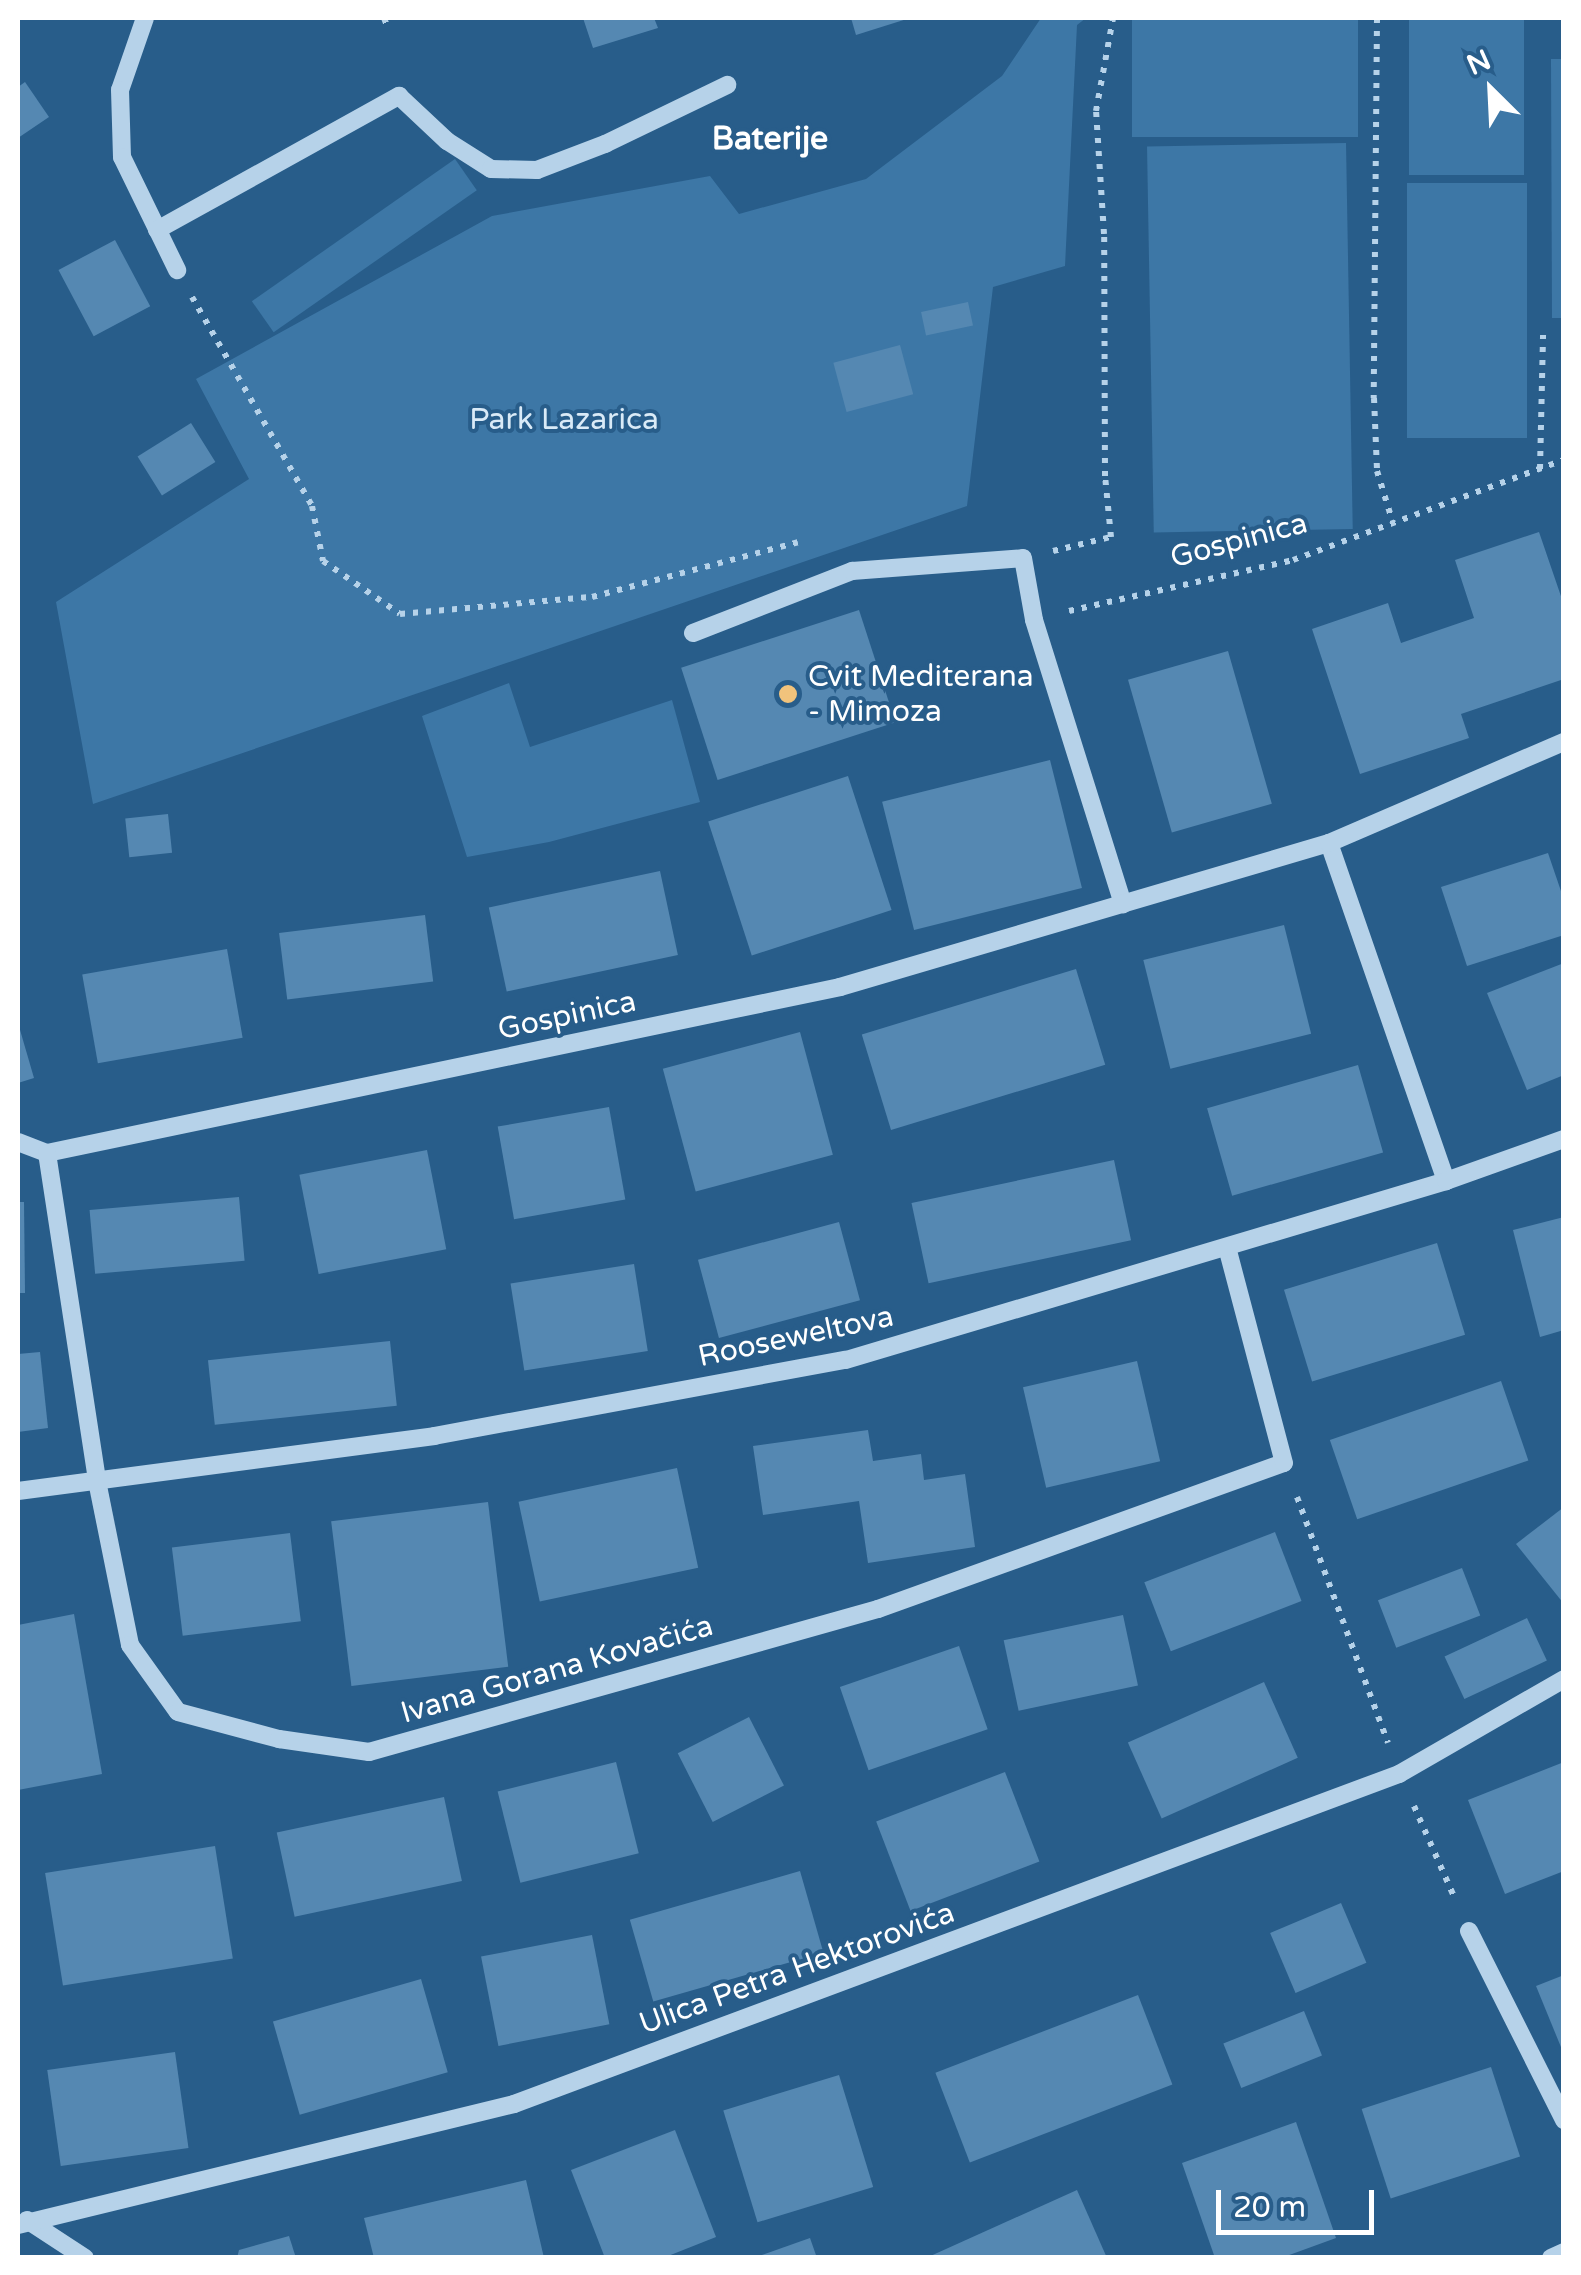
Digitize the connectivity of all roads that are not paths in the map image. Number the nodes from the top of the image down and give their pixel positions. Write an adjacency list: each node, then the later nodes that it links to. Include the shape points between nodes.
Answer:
1 (144, 18): 3 (street, via 120,90 122,156)
2 (727, 85): 3 (street, via 536,170 491,169 447,141 399,96)
3 (157, 230): 4 (street)
4 (176, 270)
5 (693, 633): 8 (street, via 852,570 1023,558 1034,620)
6 (1564, 742): 7 (street, Gospinica)
7 (1329, 844): 8 (street, Gospinica); 12 (street)
8 (1122, 904): 11 (street, Gospinica, via 840,988)
9 (1564, 1139): 12 (street, Rooseweltova)
10 (18, 1142): 11 (street)
11 (47, 1152): 14 (street, Ivana Gorana Kovačića)
12 (1446, 1181): 13 (street, Rooseweltova)
13 (1227, 1247): 14 (street, Rooseweltova, via 846,1360 434,1436); 14 (street, Ivana Gorana Kovačića, via 1284,1463 878,1609 369,1752 178,1712 130,1645)
14 (97, 1481): 15 (street, Rooseweltova)
15 (18, 1491)
16 (1564, 1680): 19 (street, Ulica Petra Hektorovića, via 1400,1774 514,2104)
17 (1469, 1930): 18 (street)
18 (1564, 2120)
19 (22, 2221): 21 (street)
20 (1564, 2252): 22 (street)
21 (86, 2258)
22 (1551, 2258)

